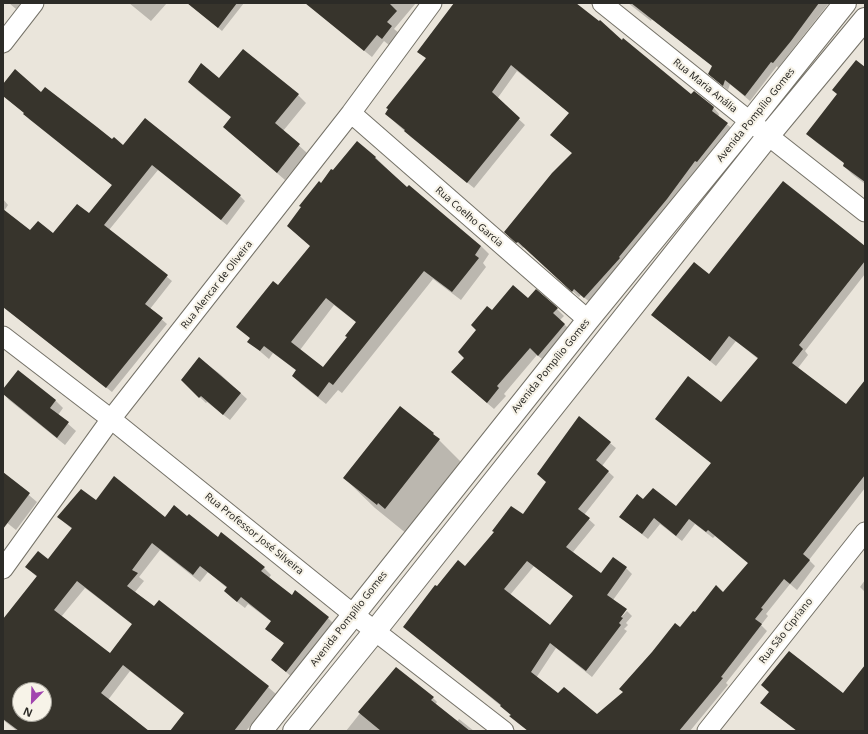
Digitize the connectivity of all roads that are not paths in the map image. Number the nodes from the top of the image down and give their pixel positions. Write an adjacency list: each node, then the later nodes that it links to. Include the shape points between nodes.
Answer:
1 (34, 3): 6 (street)
2 (432, 3): 7 (street, Rua Alencar de Oliveira)
3 (602, 3): 8 (street, Rua Maria Anália)
4 (845, 3): 8 (main road, Avenida Pompílio Gomes)
5 (865, 19): 9 (main road)
6 (3, 44)
7 (351, 113): 11 (street, Rua Coelho Garcia); 13 (street, Rua Alencar de Oliveira)
8 (750, 122): 9 (street, Rua Maria Anália); 11 (main road, Avenida Pompílio Gomes)
9 (768, 136): 10 (street, Rua Maria Anália); 17 (main road)
10 (865, 212)
11 (588, 320): 16 (main road, Avenida Pompílio Gomes)
12 (3, 336): 13 (street, Rua Professor José Silveira)
13 (111, 419): 15 (street, Rua Alencar de Oliveira); 16 (street, Rua Professor José Silveira)
14 (865, 532): 21 (street, Rua São Cipriano)
15 (3, 569)
16 (353, 614): 17 (street, Rua Professor José Silveira); 18 (main road, Avenida Pompílio Gomes)
17 (375, 631): 19 (main road); 20 (street, Rua Professor José Silveira)
18 (261, 731)
19 (294, 731)
20 (504, 731)
21 (707, 731)

